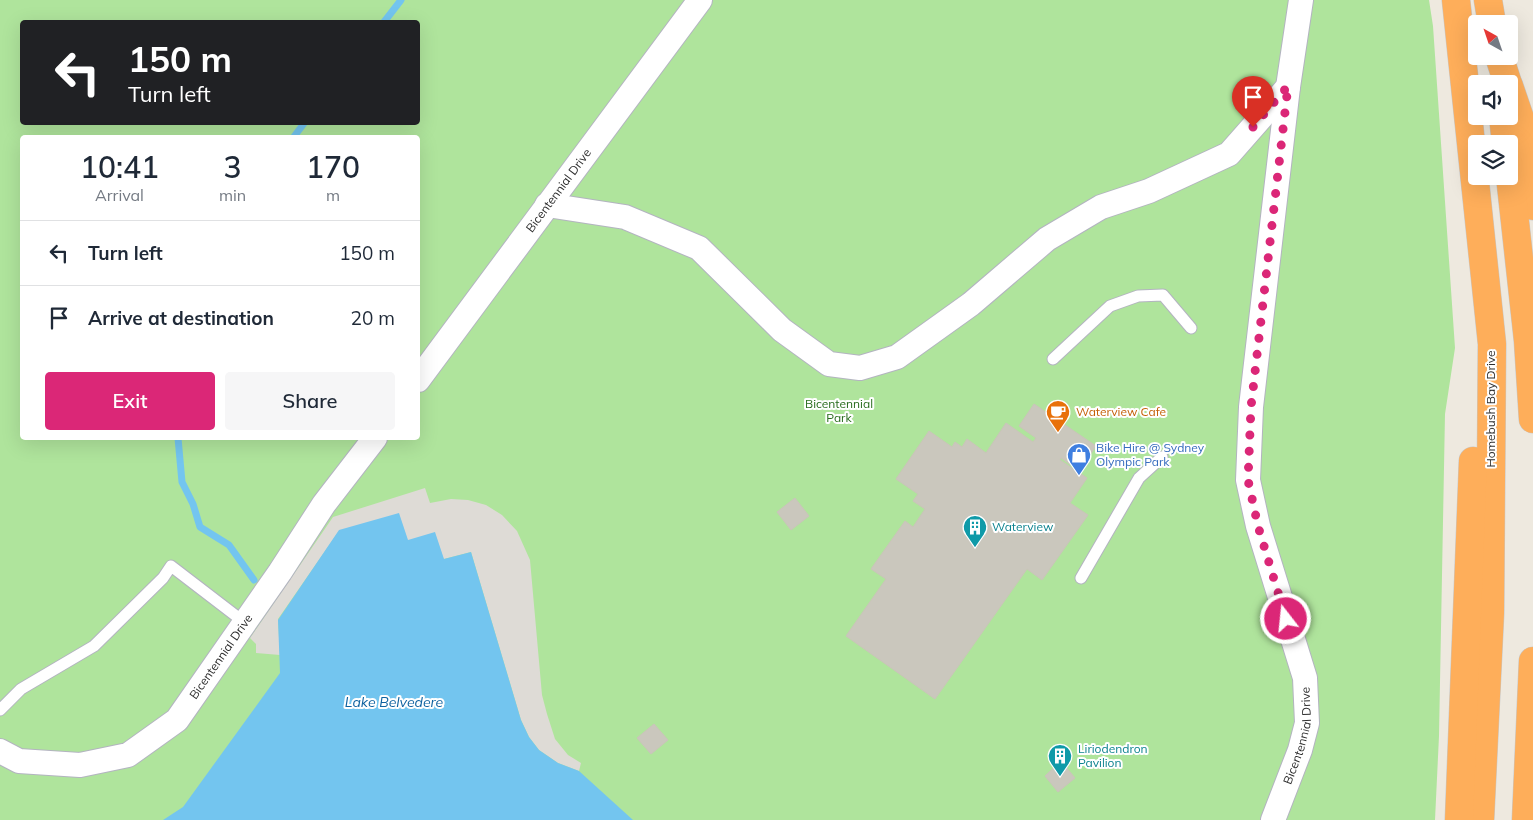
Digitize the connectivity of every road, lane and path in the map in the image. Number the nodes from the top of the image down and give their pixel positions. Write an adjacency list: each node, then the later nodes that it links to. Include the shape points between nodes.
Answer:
1 (700, 0): 9 (street, Bicentennial Drive)
2 (1301, 0): 6 (street, Bicentennial Drive)
3 (1456, 0): 12 (highway, Homebush Bay Drive)
4 (1488, 0): 5 (highway)
5 (1490, 15)
6 (1288, 86): 9 (street, via 1229,154 1149,191 1101,207 1047,238 971,304 897,357 860,368 829,364 782,330 699,248 625,217); 23 (street, Bicentennial Drive, via 1251,407 1248,480 1258,526 1305,678 1307,723)
7 (1518, 113): 10 (highway, via 1526,136)
8 (1511, 185): 15 (highway)
9 (546, 205): 14 (street, Bicentennial Drive)
10 (1533, 206)
11 (1191, 328): 13 (lane, via 1164,295 1138,296 1110,306)
12 (1492, 344): 24 (highway, via 1476,387); 25 (highway, Homebush Bay Drive, via 1490,613)
13 (1052, 359)
14 (420, 377)
15 (1533, 419)
16 (373, 440): 19 (street, Bicentennial Drive, via 324,504)
17 (1162, 457): 18 (lane, via 1139,478)
18 (1081, 578)
19 (244, 622): 21 (lane, via 171,566 164,578 94,646 21,689); 22 (street, Bicentennial Drive, via 176,720 128,755 80,765 19,761)
20 (1533, 661): 26 (highway)
21 (0, 710)
22 (0, 750)
23 (1273, 820)
24 (1459, 820)
25 (1480, 820)
26 (1526, 820)

